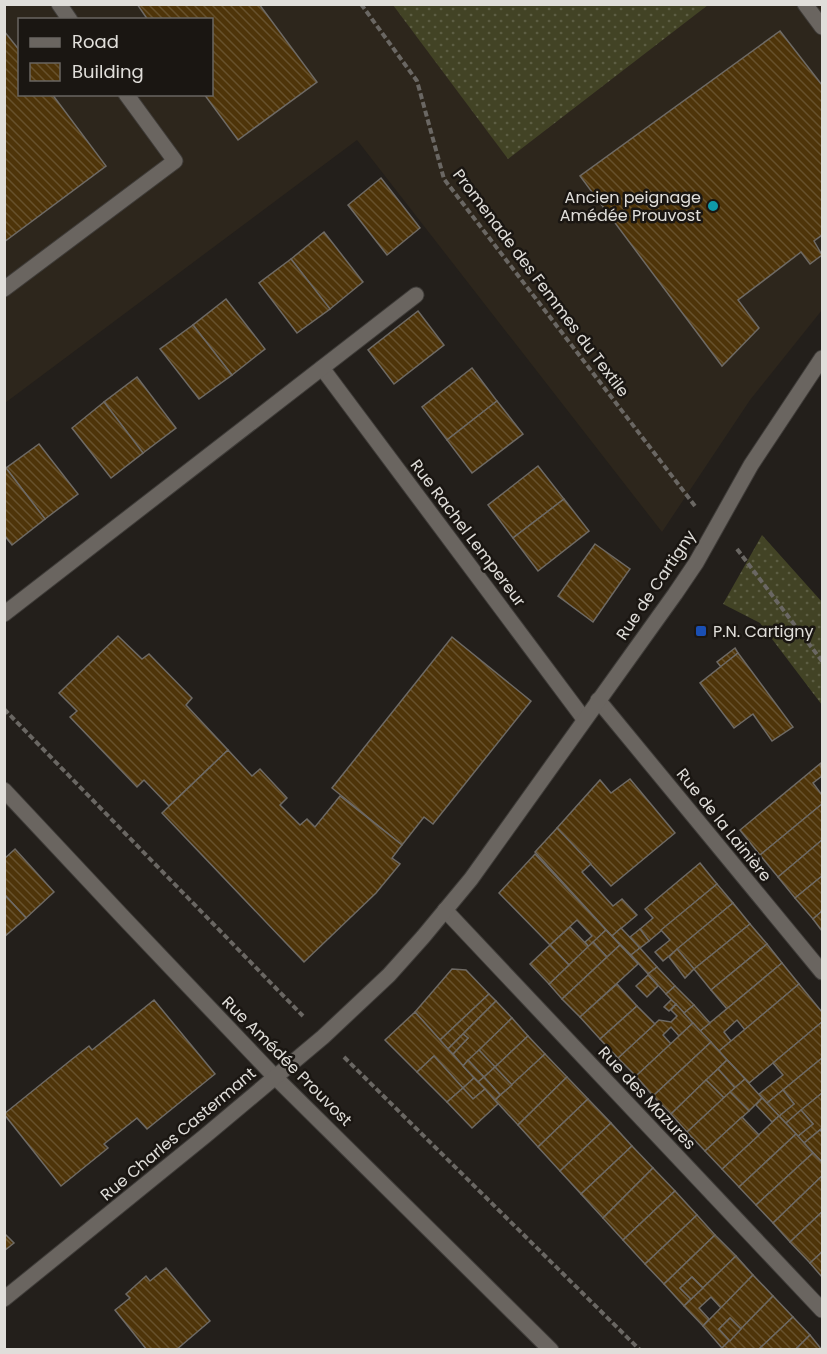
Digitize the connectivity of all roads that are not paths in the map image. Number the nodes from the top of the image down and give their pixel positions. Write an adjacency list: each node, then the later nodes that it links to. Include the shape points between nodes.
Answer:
1 (59, 4): 3 (street)
2 (805, 4): 4 (street)
3 (69, 18)
4 (822, 27)
5 (127, 96): 6 (street, via 175,160)
6 (4, 289)
7 (416, 296): 9 (street)
8 (822, 358): 11 (street, Rue de Cartigny, via 751,465 696,563)
9 (322, 368): 10 (street); 12 (street, Rue Rachel Lempereur)
10 (4, 614)
11 (598, 700): 12 (street, Rue de Cartigny); 16 (street, Rue de la Lainière)
12 (584, 719): 14 (street, Rue de Cartigny)
13 (4, 790): 17 (street, Rue Amédée Prouvost)
14 (510, 826): 15 (street, Rue Charles Castermant)
15 (445, 910): 17 (street, Rue Charles Castermant, via 348,1016); 19 (street, Rue des Mazures)
16 (822, 972)
17 (275, 1077): 18 (street, Rue Charles Castermant); 20 (street, Rue Amédée Prouvost)
18 (4, 1299)
19 (822, 1310)
20 (551, 1350)

